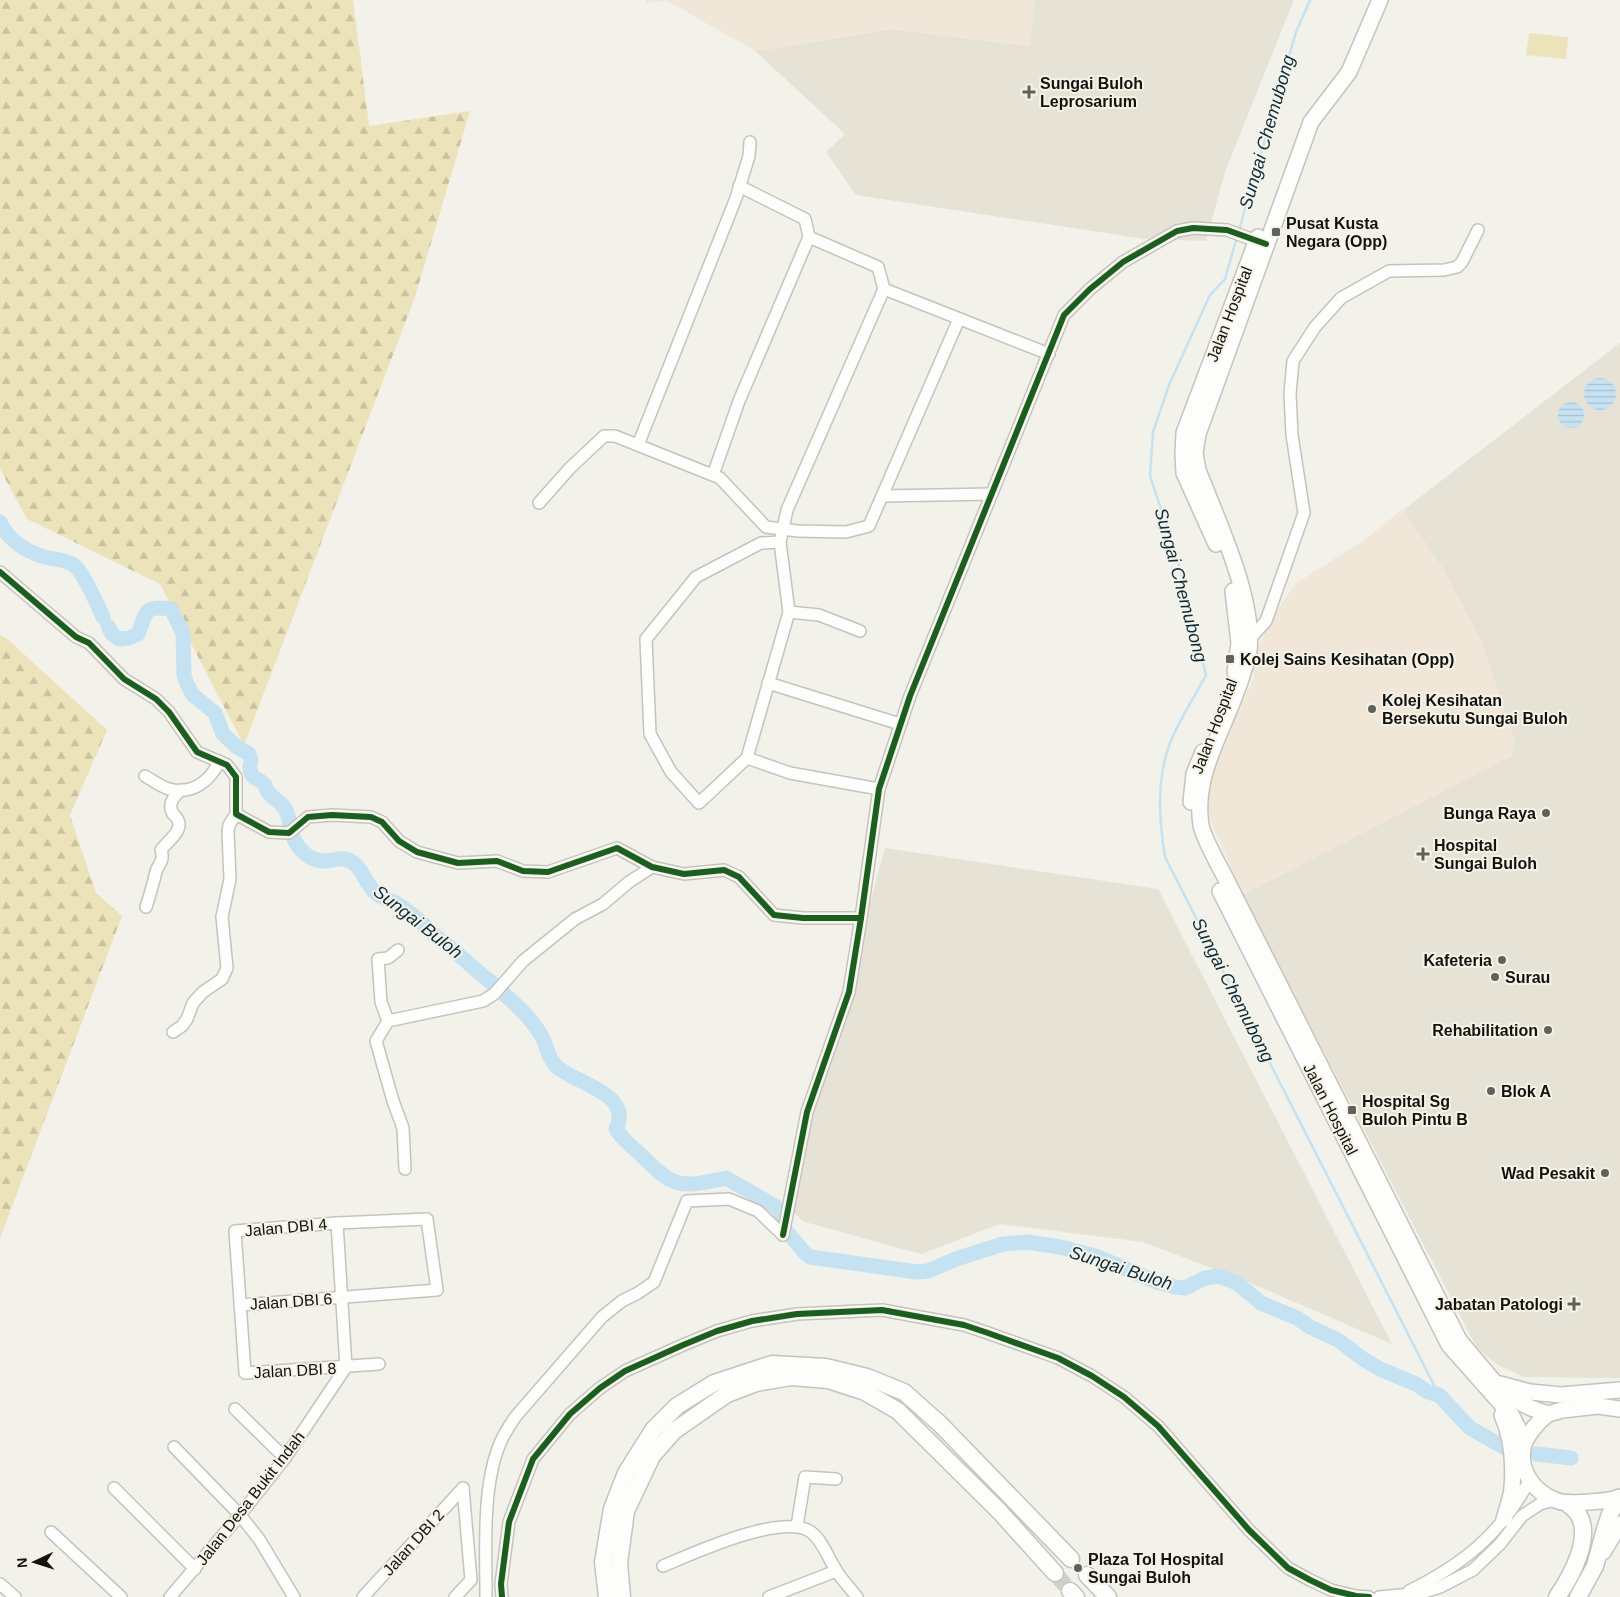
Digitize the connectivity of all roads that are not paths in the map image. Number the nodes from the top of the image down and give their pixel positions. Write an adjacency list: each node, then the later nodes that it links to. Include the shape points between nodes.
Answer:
1 (1370, 0): 3 (main road, Jalan Hospital)
2 (1380, 0): 3 (main road, Jalan Hospital)
3 (1345, 70): 8 (main road, Jalan Hospital, via 1311,122)
4 (750, 142): 5 (street)
5 (740, 186): 7 (street, via 805,219); 12 (street)
6 (1478, 230): 22 (street, via 1457,267 1389,271 1342,298 1315,327 1293,361 1290,394 1292,435 1304,513 1266,622)
7 (809, 237): 9 (street, via 878,267); 13 (street, via 739,401)
8 (1257, 241): 11 (street, via 1227,230 1193,228 1178,231 1123,262 1090,288 1064,316); 22 (main road, Jalan Hospital, via 1184,433 1183,454 1184,473 1230,578)
9 (884, 289): 10 (street); 17 (street, via 787,510)
10 (959, 319): 11 (street); 15 (street)
11 (1049, 354): 14 (street)
12 (638, 445): 13 (street); 16 (street, via 616,436 604,436)
13 (712, 475): 17 (street, via 720,478 766,528)
14 (992, 494): 15 (street); 24 (street)
15 (882, 496): 17 (street, via 869,526 846,532)
16 (539, 503)
17 (782, 529): 18 (street)
18 (780, 542): 20 (street); 25 (street, via 761,543 696,576 646,639 650,734 672,772 699,803)
19 (0, 572): 26 (street, via 76,637 89,643 124,679 156,699 197,752)
20 (789, 612): 21 (street, via 819,615); 23 (street)
21 (860, 631)
22 (1244, 641): 44 (main road, Jalan Hospital, via 1235,673 1194,774 1190,812 1197,842 1449,1345)
23 (768, 683): 24 (street); 25 (street)
24 (900, 724): 28 (street)
25 (746, 758): 28 (street, via 790,773)
26 (219, 761): 29 (street, via 215,772 198,787); 30 (street, via 227,765 236,777)
27 (145, 776): 29 (street, via 168,789)
28 (879, 789): 33 (street)
29 (182, 790): 32 (street, via 172,798 171,804 180,824 162,850 162,864 156,870)
30 (236, 814): 31 (street, via 269,832 289,833 308,817 371,817 382,822 399,841 418,852 458,863 497,861 524,871 548,872 617,848); 36 (street, via 228,832 230,878 222,917 227,968 222,979 193,1003 187,1019)
31 (652, 867): 33 (street, via 684,874 724,870 738,877 774,915); 35 (street, via 603,904 575,919 523,961 494,994 483,1001)
32 (146, 907)
33 (861, 918): 79 (street, via 849,992 807,1112 783,1235 758,1211 729,1199 687,1200 654,1282 602,1317 516,1416 506,1432 491,1474 486,1527)
34 (398, 950): 35 (street, via 388,958 378,959 381,1002)
35 (388, 1021): 37 (street, via 376,1041 403,1128)
36 (173, 1032)
37 (405, 1169)
38 (337, 1223): 39 (street, Jalan DBI 4, via 427,1219); 40 (street); 41 (street, Jalan DBI 4, via 235,1231)
39 (438, 1290): 40 (street, Jalan DBI 6)
40 (342, 1297): 41 (street, Jalan DBI 6); 43 (street)
41 (240, 1305): 43 (street, Jalan DBI 8, via 245,1373)
42 (380, 1364): 43 (street, Jalan DBI 8)
43 (346, 1366): 52 (street, Jalan Desa Bukit Indah)
44 (1492, 1386): 46 (main road, via 1561,1394); 49 (main road, Jalan Hospital, via 1515,1400); 51 (main road, Jalan Hospital, via 1512,1416); 59 (main road, via 1510,1440 1512,1489)
45 (1620, 1390): 46 (main road)
46 (1596, 1392): 49 (main road)
47 (235, 1408): 52 (street)
48 (1620, 1409): 49 (main road, Jalan Hospital, via 1598,1406)
49 (1555, 1412): 51 (main road, via 1531,1432)
50 (174, 1447): 58 (street)
51 (1523, 1447): 54 (main road, Jalan Hospital)
52 (286, 1458): 58 (street, Jalan Desa Bukit Indah)
53 (836, 1479): 61 (street, via 806,1476)
54 (1529, 1481): 57 (main road); 59 (street)
55 (114, 1488): 67 (street)
56 (1619, 1498): 57 (main road); 66 (highway, via 1604,1529)
57 (1560, 1502): 72 (street, via 1540,1504 1522,1516 1500,1544 1473,1570 1440,1587 1421,1593); 88 (highway, via 1576,1511 1581,1522 1582,1545 1567,1582)
58 (240, 1515): 67 (street, Jalan Desa Bukit Indah); 76 (street, via 259,1539)
59 (1504, 1519): 72 (street, via 1458,1564)
60 (1620, 1524): 66 (main road)
61 (797, 1526): 65 (street, via 752,1532); 68 (street, via 811,1532)
62 (51, 1532): 74 (street)
63 (1071, 1559): 64 (highway, via 940,1424 904,1392 867,1377 826,1367 772,1364 714,1383 678,1406 653,1430 626,1473 612,1509)
64 (611, 1562): 69 (highway, via 626,1511 652,1456 674,1431 727,1394 756,1383 791,1377 828,1380 865,1392 898,1411 1000,1512); 81 (highway); 82 (highway)
65 (662, 1566)
66 (1596, 1566): 89 (highway)
67 (195, 1569): 75 (street, Jalan Desa Bukit Indah)
68 (836, 1571): 83 (street); 84 (street)
69 (1055, 1573)
70 (1086, 1575): 85 (highway)
71 (0, 1584): 73 (street)
72 (1401, 1594): 87 (street)
73 (15, 1597)
74 (122, 1597)
75 (170, 1597)
76 (294, 1597)
77 (363, 1597): 78 (street, Jalan DBI 2, via 463,1488 471,1580)
78 (455, 1597)
79 (486, 1597)
80 (502, 1597): 86 (street, via 510,1522 533,1459 570,1414 600,1388 626,1371 683,1345 752,1321 797,1314 882,1310 980,1330 1058,1358 1092,1376 1124,1397 1158,1426 1249,1530 1288,1568 1331,1590)
81 (607, 1597)
82 (622, 1597)
83 (769, 1597)
84 (857, 1597)
85 (1108, 1597)
86 (1369, 1597)
87 (1379, 1597)
88 (1557, 1597)
89 (1578, 1597)

